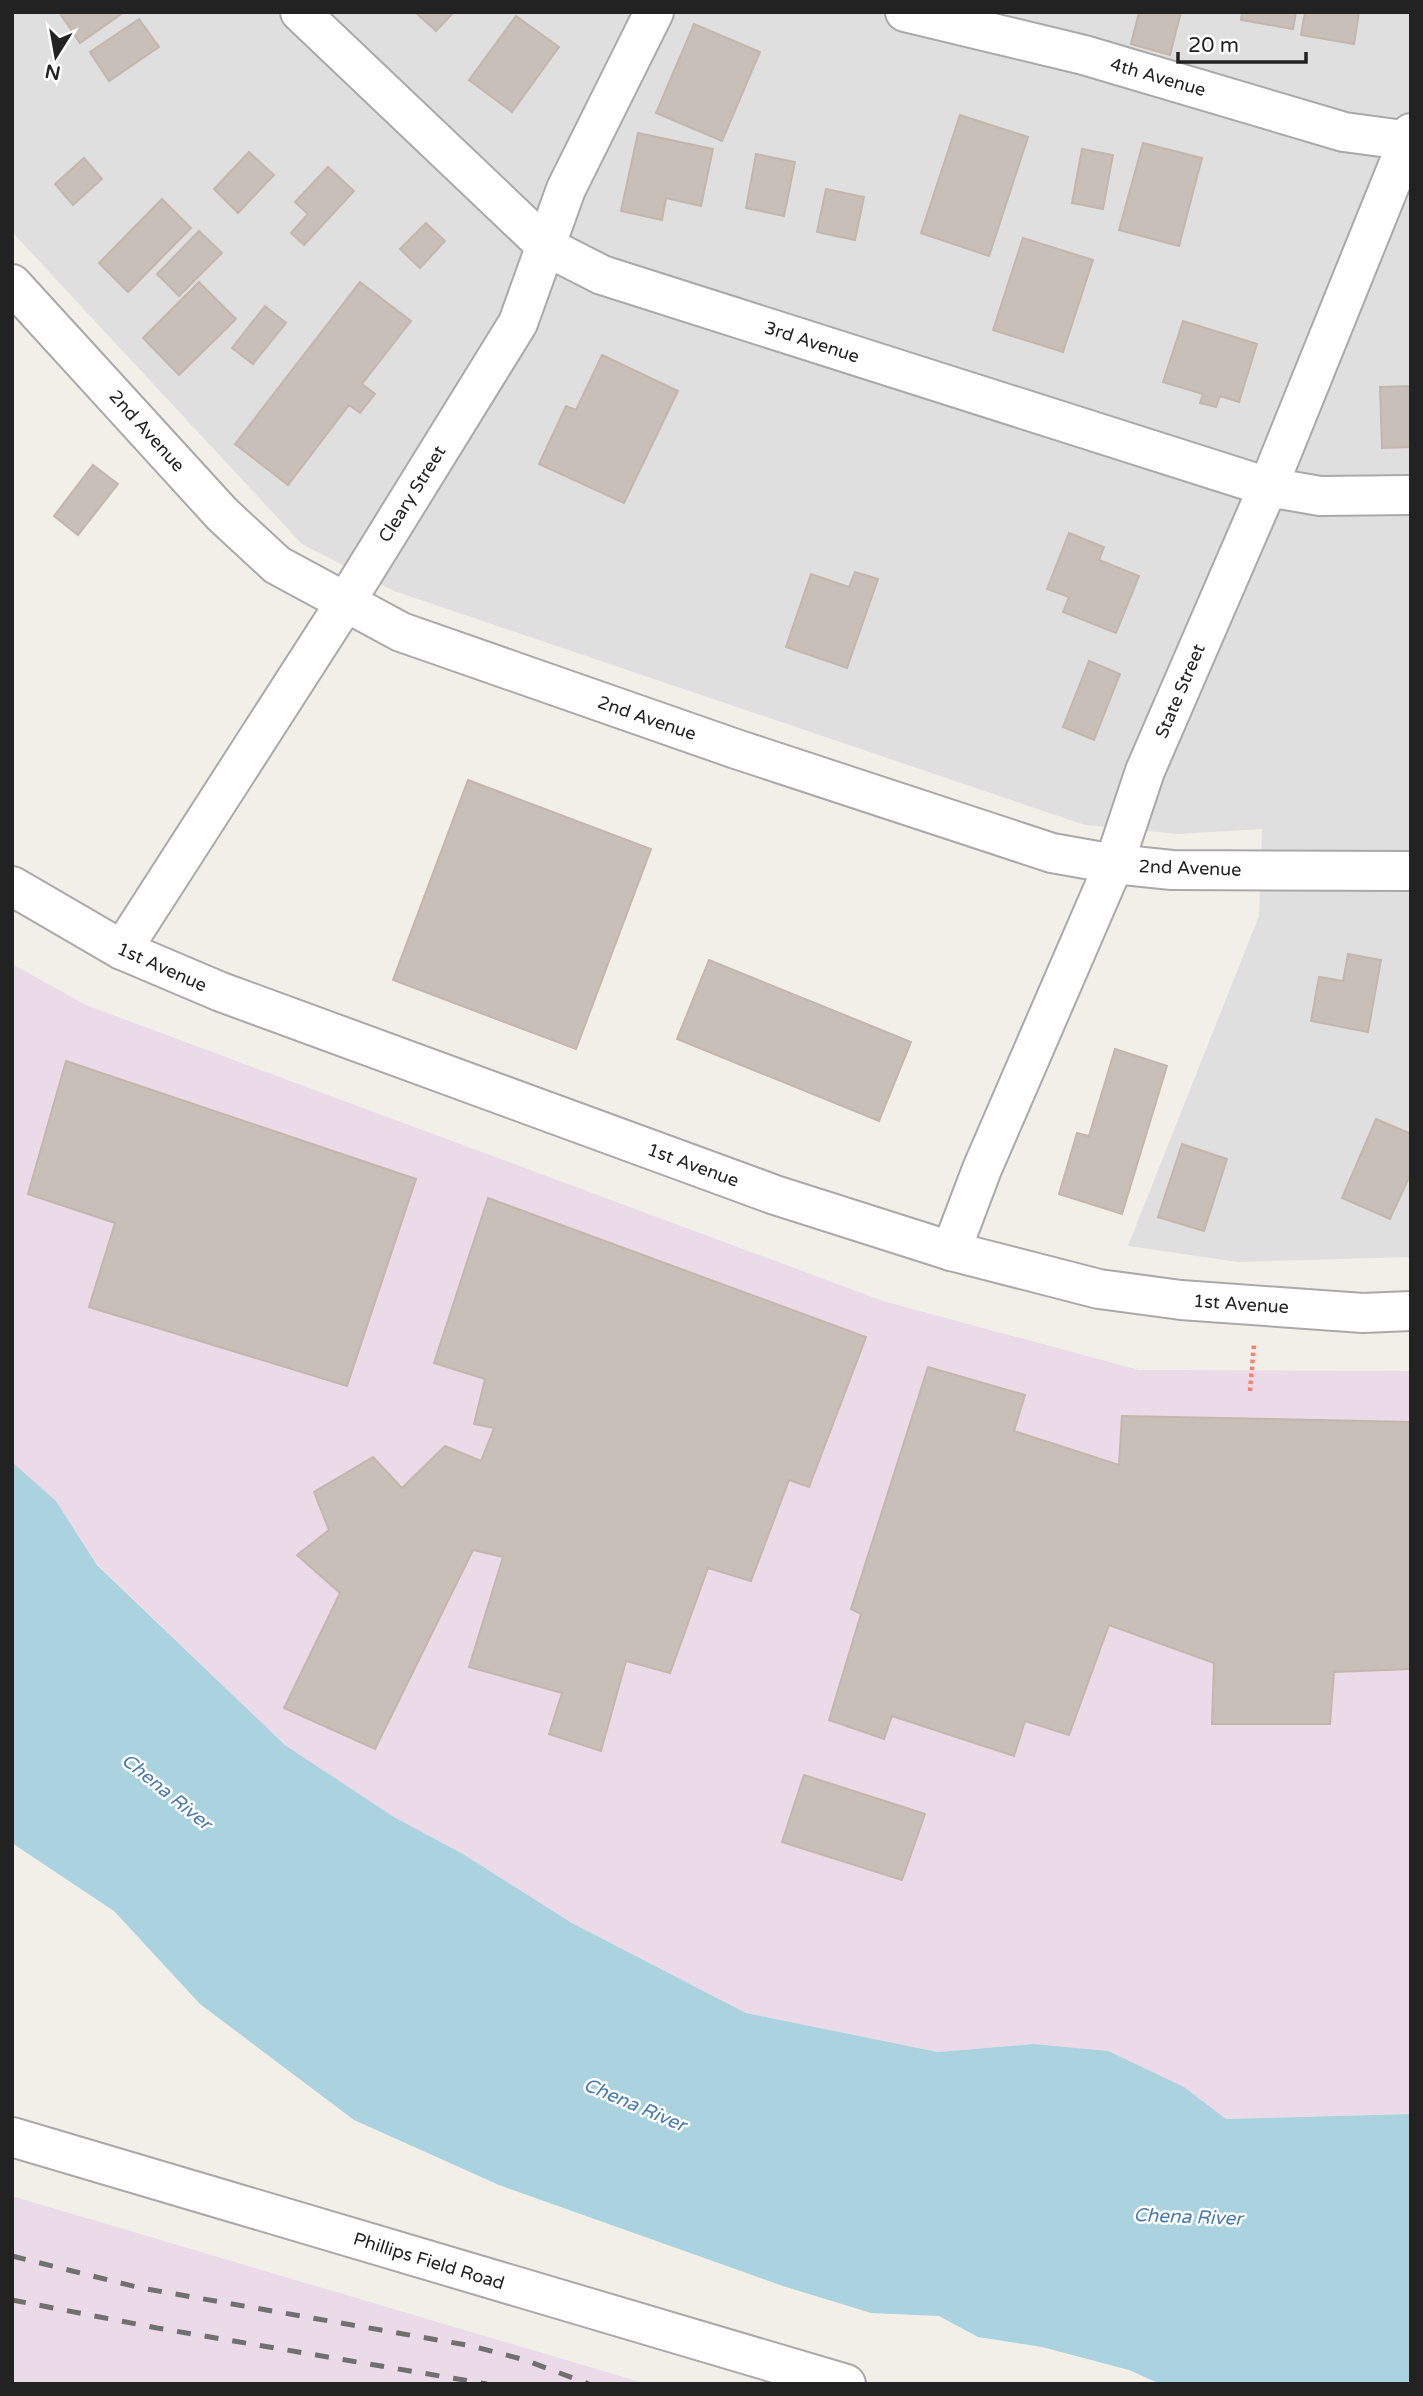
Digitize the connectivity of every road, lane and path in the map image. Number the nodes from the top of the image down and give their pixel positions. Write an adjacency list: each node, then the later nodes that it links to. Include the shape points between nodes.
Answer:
1 (300, 12): 5 (street, 3rd Avenue)
2 (654, 12): 5 (street, Cleary Street, via 566,189)
3 (905, 12): 4 (street, 4th Avenue, via 1084,55 1344,132)
4 (1410, 138): 7 (street, State Street)
5 (547, 247): 7 (street, 3rd Avenue, via 602,275); 9 (street, Cleary Street, via 518,323)
6 (12, 284): 9 (street, 2nd Avenue, via 222,514 276,565)
7 (1268, 487): 8 (street, 3rd Avenue, via 1320,496); 10 (street, State Street, via 1145,771)
8 (1411, 495)
9 (345, 603): 10 (street, 2nd Avenue, via 401,632 736,750 1052,853); 13 (street, Cleary Street)
10 (1114, 864): 11 (street, 2nd Avenue, via 1172,870); 14 (street, State Street)
11 (1411, 871)
12 (12, 886): 13 (street, 1st Avenue)
13 (122, 950): 14 (street, 1st Avenue, via 221,992 775,1195)
14 (951, 1251): 15 (street, 1st Avenue, via 1099,1289 1167,1298 1363,1312)
15 (1411, 1311)
16 (1254, 1344): 17 (path)
17 (1250, 1391)
18 (12, 2137): 19 (street, Phillips Field Road)
19 (846, 2384)

